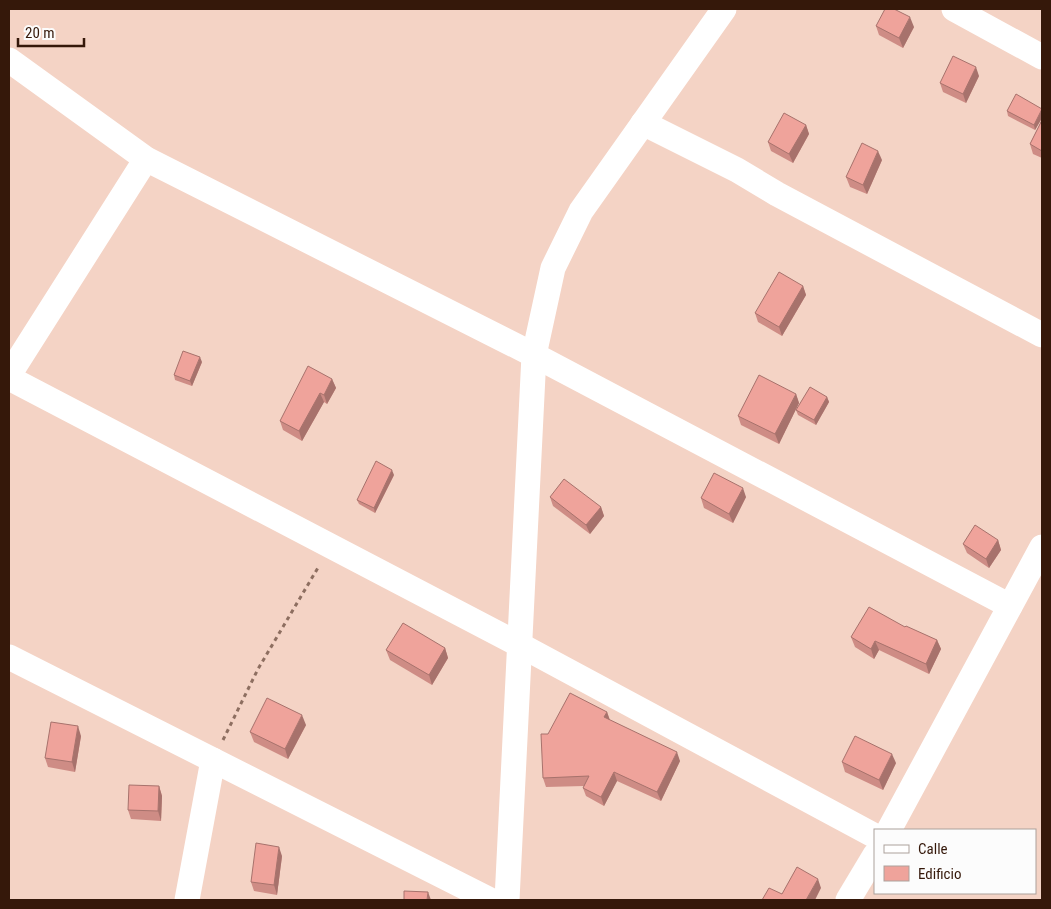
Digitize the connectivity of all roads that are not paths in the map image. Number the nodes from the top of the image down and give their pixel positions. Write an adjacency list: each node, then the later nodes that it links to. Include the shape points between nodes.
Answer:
1 (724, 9): 5 (street)
2 (954, 9): 3 (street)
3 (1042, 57)
4 (9, 60): 6 (street)
5 (643, 123): 7 (street, via 737,170); 8 (street, via 581,211 553,268)
6 (146, 159): 8 (street); 9 (street)
7 (1042, 335)
8 (534, 355): 11 (street); 12 (street)
9 (9, 376): 12 (street)
10 (1042, 547): 11 (street)
11 (1010, 606): 15 (street)
12 (520, 645): 16 (street); 20 (street)
13 (9, 657): 14 (street)
14 (213, 760): 18 (street); 19 (street)
15 (890, 829)
16 (874, 835)
17 (874, 857): 21 (street)
18 (186, 900)
19 (490, 900)
20 (507, 900)
21 (848, 900)

